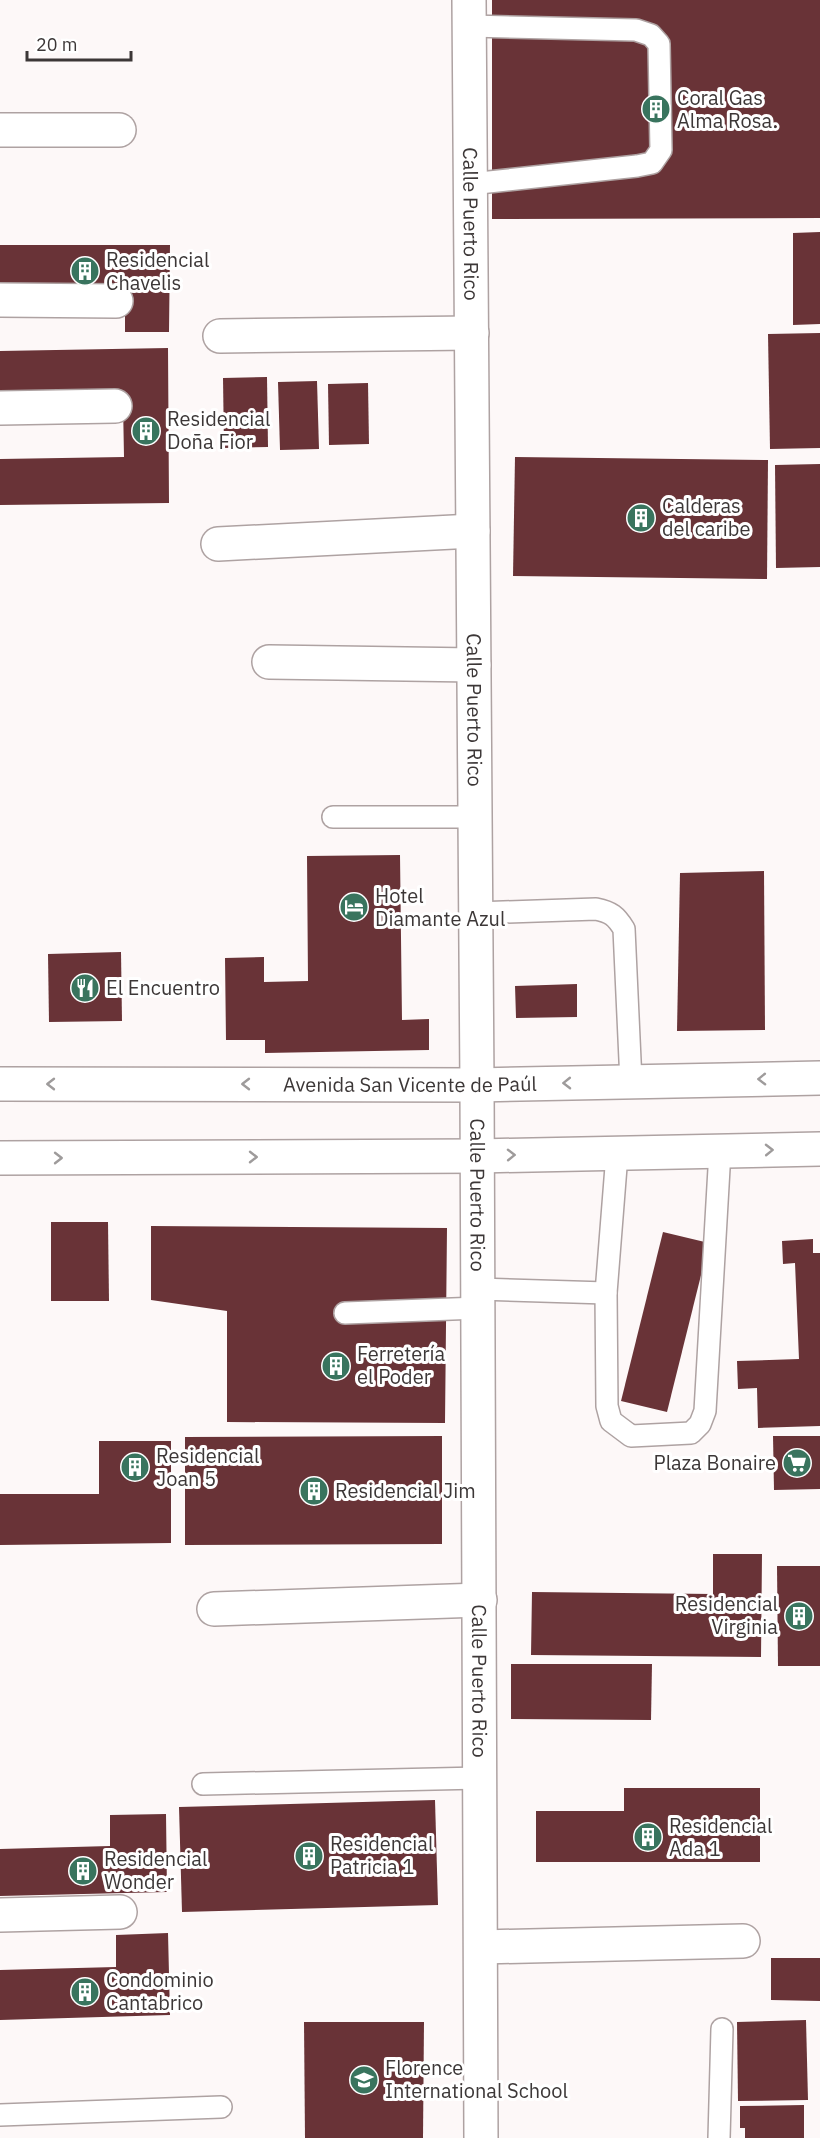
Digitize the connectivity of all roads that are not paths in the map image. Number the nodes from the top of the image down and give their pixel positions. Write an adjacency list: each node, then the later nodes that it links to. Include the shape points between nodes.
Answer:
1 (469, 13): 4 (street, Calle Puerto Rico); 4 (lane, via 636,30 651,35 659,44 661,150 652,163 637,166)
2 (120, 129): 3 (street)
3 (0, 130)
4 (470, 184): 7 (street, Calle Puerto Rico)
5 (0, 300): 6 (street)
6 (116, 301)
7 (472, 333): 8 (street); 11 (street, Calle Puerto Rico)
8 (220, 336)
9 (116, 406): 10 (street)
10 (0, 408)
11 (473, 531): 12 (street); 14 (street, Calle Puerto Rico)
12 (218, 544)
13 (269, 662): 14 (street)
14 (474, 665): 16 (street, Calle Puerto Rico)
15 (333, 817): 16 (lane)
16 (475, 817): 17 (street, Calle Puerto Rico)
17 (476, 913): 19 (lane, via 596,909 617,918 624,929); 21 (street, Calle Puerto Rico)
18 (820, 1078): 19 (street, Avenida San Vicente de Paúl, one-way to 19)
19 (631, 1082): 21 (street, Avenida San Vicente de Paúl, one-way to 21)
20 (0, 1084): 21 (street, Avenida San Vicente de Paúl, one-way to 20)
21 (477, 1085): 25 (street, Calle Puerto Rico)
22 (820, 1149): 23 (street, one-way to 22)
23 (720, 1151): 24 (street); 27 (lane, via 707,1395 700,1424 692,1433 631,1436 610,1421)
24 (617, 1154): 25 (street, one-way to 24); 27 (lane)
25 (479, 1156): 26 (street, one-way to 25); 28 (street, Calle Puerto Rico)
26 (0, 1158)
27 (606, 1293): 28 (lane)
28 (479, 1299): 29 (lane); 30 (street, Calle Puerto Rico)
29 (345, 1313)
30 (480, 1600): 31 (street); 32 (street, Calle Puerto Rico)
31 (214, 1609)
32 (480, 1779): 33 (lane); 37 (street, Calle Puerto Rico)
33 (203, 1784)
34 (120, 1912): 35 (street)
35 (0, 1915)
36 (743, 1941): 37 (street)
37 (481, 1947): 41 (street, Calle Puerto Rico)
38 (722, 2029): 42 (lane)
39 (221, 2107): 40 (lane)
40 (0, 2115)
41 (481, 2138)
42 (719, 2138)

